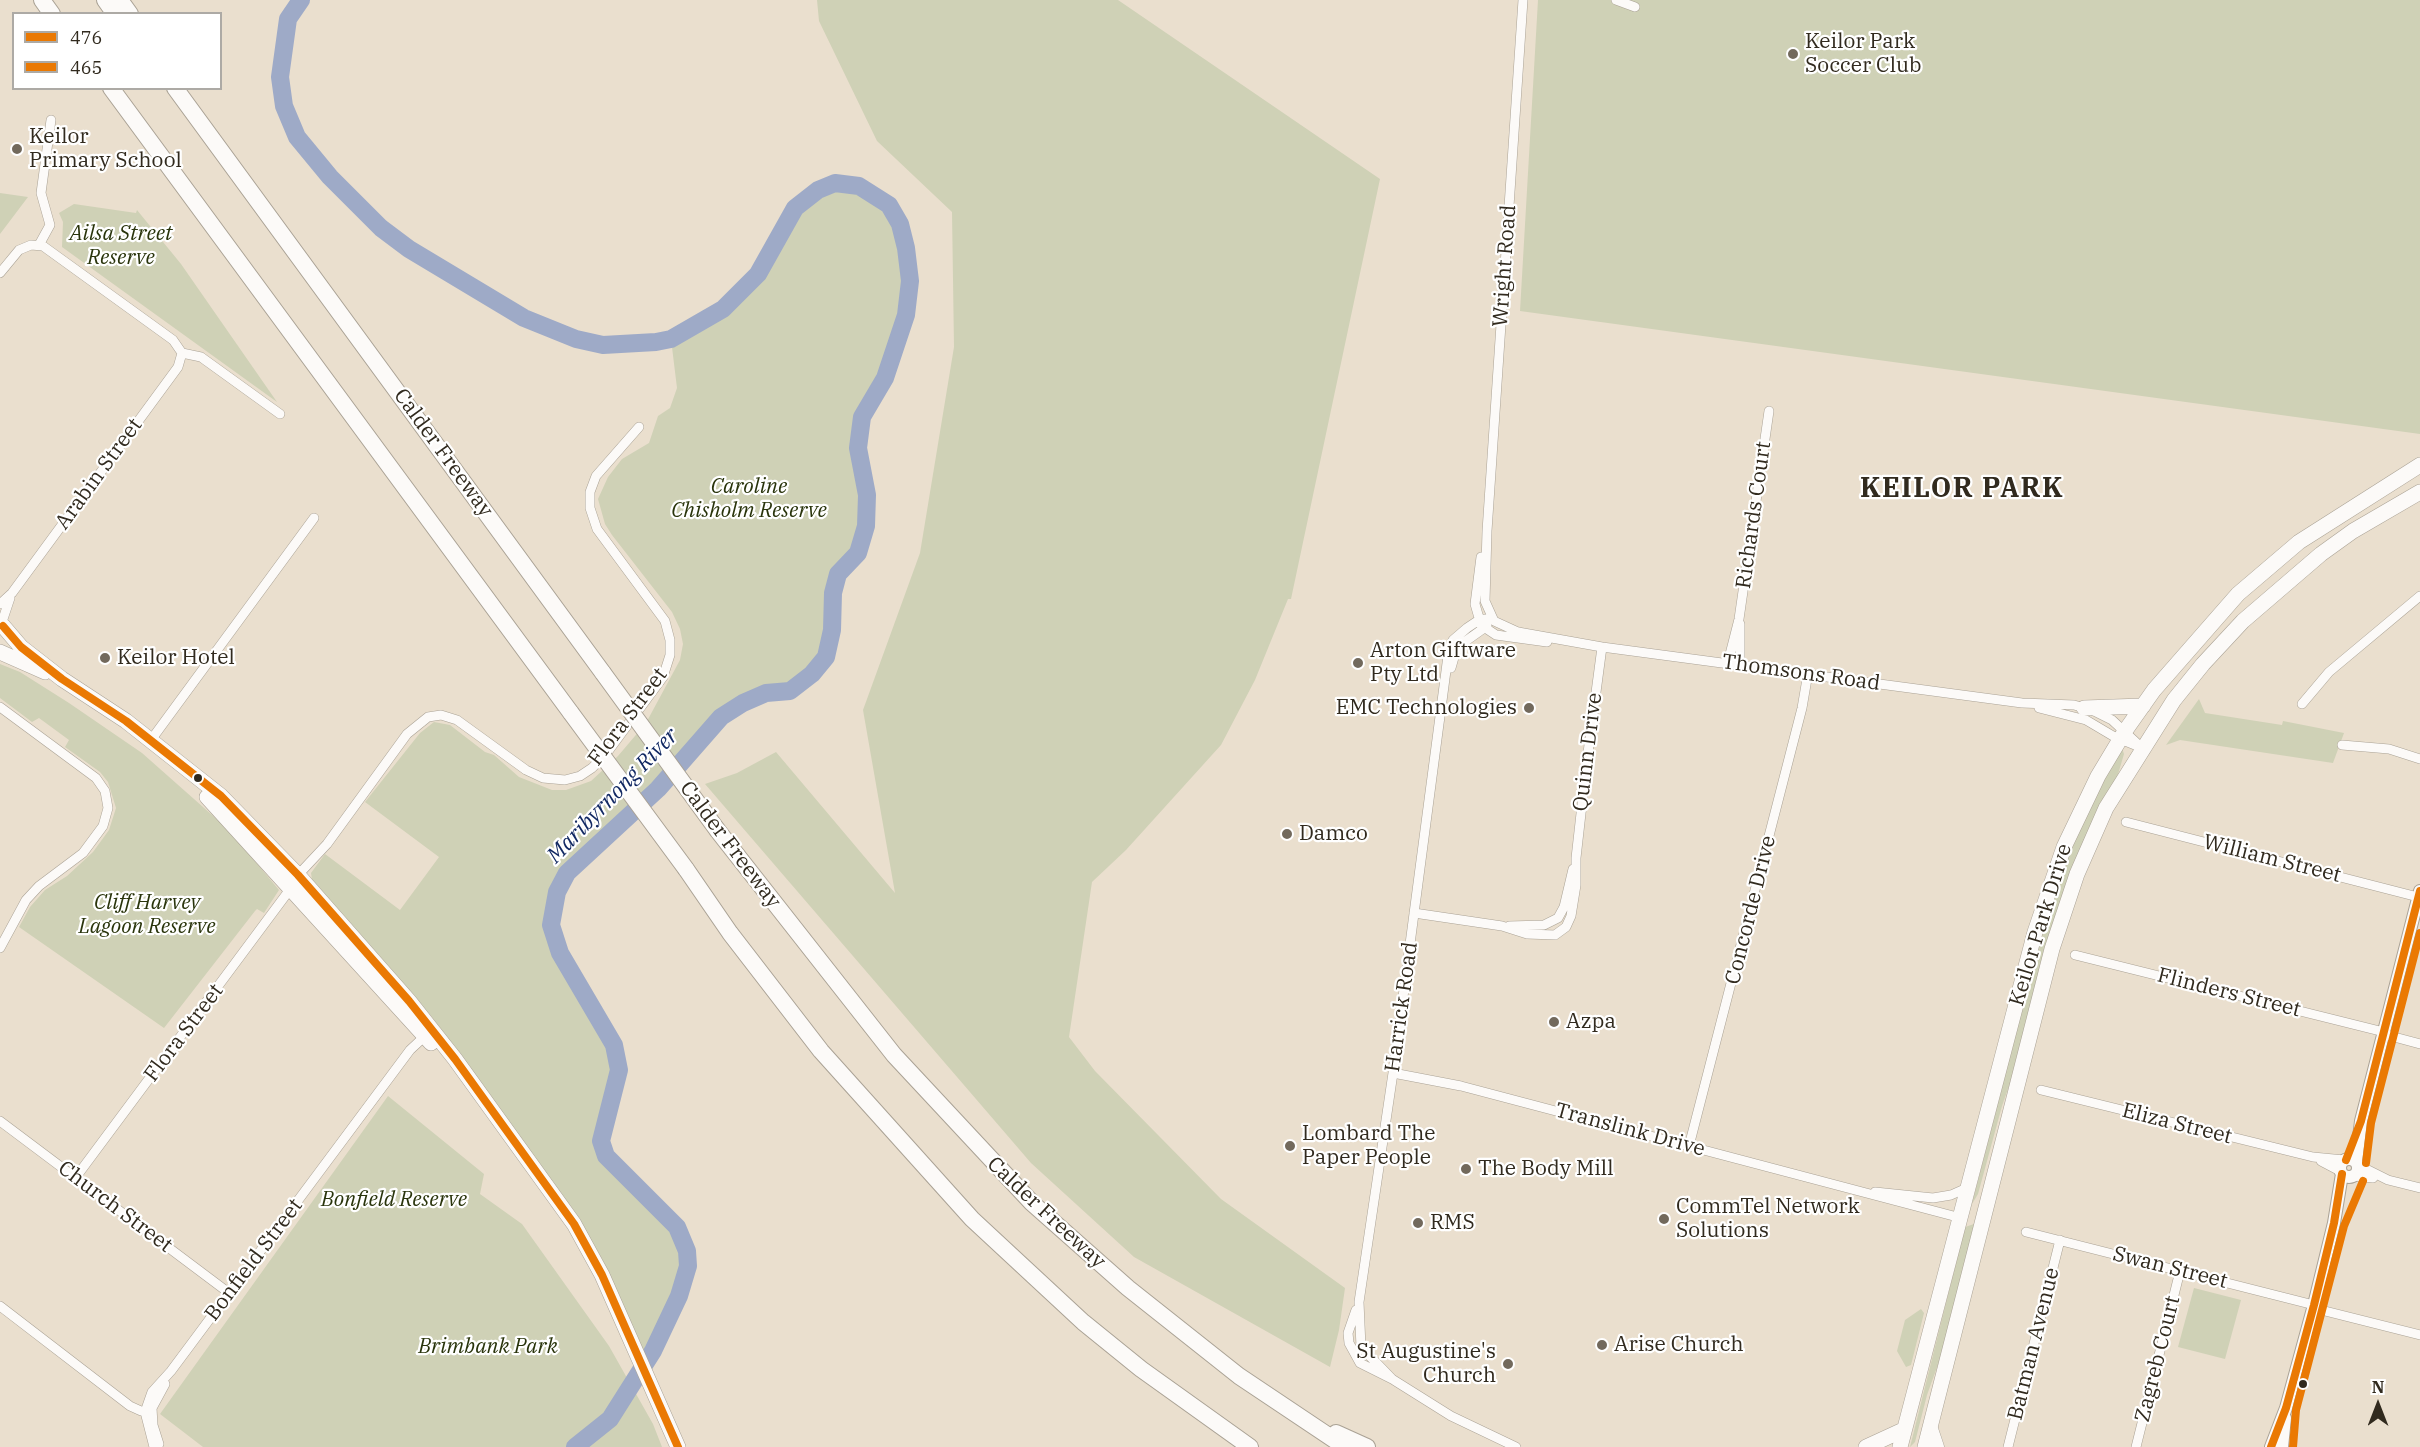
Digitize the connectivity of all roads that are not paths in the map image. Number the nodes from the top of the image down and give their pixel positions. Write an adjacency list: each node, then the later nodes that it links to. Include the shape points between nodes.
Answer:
1 (1523, 0): 16 (street, Wright Road)
2 (1616, 0): 3 (street)
3 (1635, 7)
4 (112, 90): 66 (highway, bridge, via 730,933 821,1051 918,1163)
5 (178, 90): 72 (highway, Calder Freeway, bridge, via 718,831 894,1055 993,1163 1094,1260)
6 (51, 120): 7 (street, via 40,193 50,225)
7 (39, 245): 8 (street, via 19,250); 9 (street, via 173,339)
8 (0, 273)
9 (182, 353): 11 (street, via 201,357); 19 (street, Arabin Street, via 179,365)
10 (1769, 411): 23 (street, Richards Court)
11 (280, 414)
12 (639, 427): 45 (street, Flora Street, via 596,476 590,508 597,529 665,621 670,655 663,677 606,754 580,776 565,780 543,778 457,720 441,715 428,717 407,734)
13 (2420, 465): 17 (main road, Keilor Park Drive)
14 (2420, 492): 18 (main road, Keilor Park Drive, via 2353,531)
15 (314, 518): 40 (street)
16 (1486, 531): 22 (street, Wright Road, via 1486,608); 25 (street, Wright Road, via 1476,590)
17 (2299, 542): 18 (main road); 36 (main road, Keilor Park Drive, via 2218,615)
18 (2314, 560): 42 (main road, Keilor Park Drive, via 2264,602 2202,664)
19 (12, 593): 21 (street, Arabin Street); 24 (street, Arabin Street)
20 (2420, 596): 35 (street, via 2329,672)
21 (0, 603)
22 (1492, 618): 25 (street, Harrick Road); 27 (street, Thomsons Road, via 1508,629)
23 (1739, 619): 30 (street, Richards Court); 31 (street, Richards Court)
24 (2, 623): 26 (main road); 33 (main road, via 21,647)
25 (1482, 625): 27 (street, Thomsons Road, via 1507,638); 47 (street, Harrick Road, via 1458,635 1449,648)
26 (0, 642)
27 (1581, 644): 28 (street, Thomsons Road)
28 (1602, 647): 30 (street, Thomsons Road); 47 (street, Quinn Drive, via 1576,858 1558,918 1544,926 1502,926)
29 (0, 652): 33 (main road)
30 (1728, 663): 31 (street, Thomsons Road)
31 (1740, 664): 32 (street, Thomsons Road)
32 (1808, 674): 34 (street, Thomsons Road); 56 (street, Concorde Drive)
33 (62, 679): 40 (main road)
34 (2022, 703): 38 (street, Thomsons Road); 39 (street, Thomsons Road, via 2077,716)
35 (2302, 704)
36 (2143, 706): 38 (main road); 39 (main road, Keilor Park Drive)
37 (0, 707): 48 (street, via 96,778 107,799 100,830 78,858 31,895)
38 (2084, 708): 39 (street, Thomsons Road, via 2099,713)
39 (2122, 735): 42 (street, Thomsons Road); 59 (main road, Keilor Park Drive, via 2072,828 2042,909)
40 (151, 740): 45 (main road, via 173,757 191,781)
41 (2342, 745): 43 (street, via 2389,749)
42 (2142, 748): 63 (main road, Keilor Park Drive, via 2098,824 2064,910)
43 (2419, 759)
44 (2126, 822): 46 (street, William Street)
45 (295, 882): 50 (main road); 58 (street, Flora Street)
46 (2419, 897): 51 (street)
47 (1414, 913): 53 (street, Harrick Road)
48 (0, 948)
49 (2074, 955): 51 (street, Flinders Street)
50 (428, 1033): 68 (street, Bonfield Street, via 410,1050); 79 (main road, via 564,1211 589,1250)
51 (2384, 1033): 52 (street, Flinders Street); 57 (street)
52 (2420, 1044)
53 (1393, 1073): 56 (street, Translink Drive, via 1435,1080); 84 (street, Harrick Road, via 1359,1302 1361,1347 1392,1379 1451,1416)
54 (2041, 1090): 57 (street, Eliza Street)
55 (0, 1122): 58 (street, Church Street)
56 (1689, 1146): 61 (street, Translink Drive)
57 (2349, 1168): 60 (street, Eliza Street); 70 (street)
58 (76, 1177): 68 (street, Church Street)
59 (1969, 1187): 61 (street, Translink Drive, via 1933,1198); 62 (main road, Keilor Park Drive)
60 (2420, 1188)
61 (1867, 1192): 62 (street, Translink Drive)
62 (1961, 1218): 63 (main road); 76 (main road, Keilor Park Drive)
63 (1982, 1223): 75 (main road, Keilor Park Drive)
64 (2026, 1232): 65 (street, Swan Street)
65 (2060, 1240): 67 (street, Swan Street); 89 (street, Batman Avenue)
66 (1025, 1271): 80 (highway, via 1136,1372); 81 (highway, via 1141,1369)
67 (2180, 1271): 70 (street, Swan Street); 90 (street, Zagreb Court)
68 (229, 1293): 74 (street, Bonfield Street)
69 (0, 1306): 74 (street, via 121,1397)
70 (2313, 1306): 71 (street, Swan Street); 73 (street)
71 (2420, 1335)
72 (1269, 1398): 82 (highway, Calder Freeway); 83 (highway)
73 (2286, 1408): 91 (street); 92 (street)
74 (148, 1409): 77 (street); 78 (street)
75 (1931, 1429): 87 (main road, Keilor Park Drive); 88 (main road)
76 (1903, 1430): 85 (main road); 86 (main road, Keilor Park Drive)
77 (154, 1447)
78 (159, 1447)
79 (678, 1447)
80 (1233, 1447)
81 (1250, 1447)
82 (1345, 1447)
83 (1366, 1447)
84 (1516, 1447)
85 (1866, 1447)
86 (1900, 1447)
87 (1925, 1447)
88 (1937, 1447)
89 (2008, 1447)
90 (2136, 1447)
91 (2271, 1447)
92 (2282, 1447)

